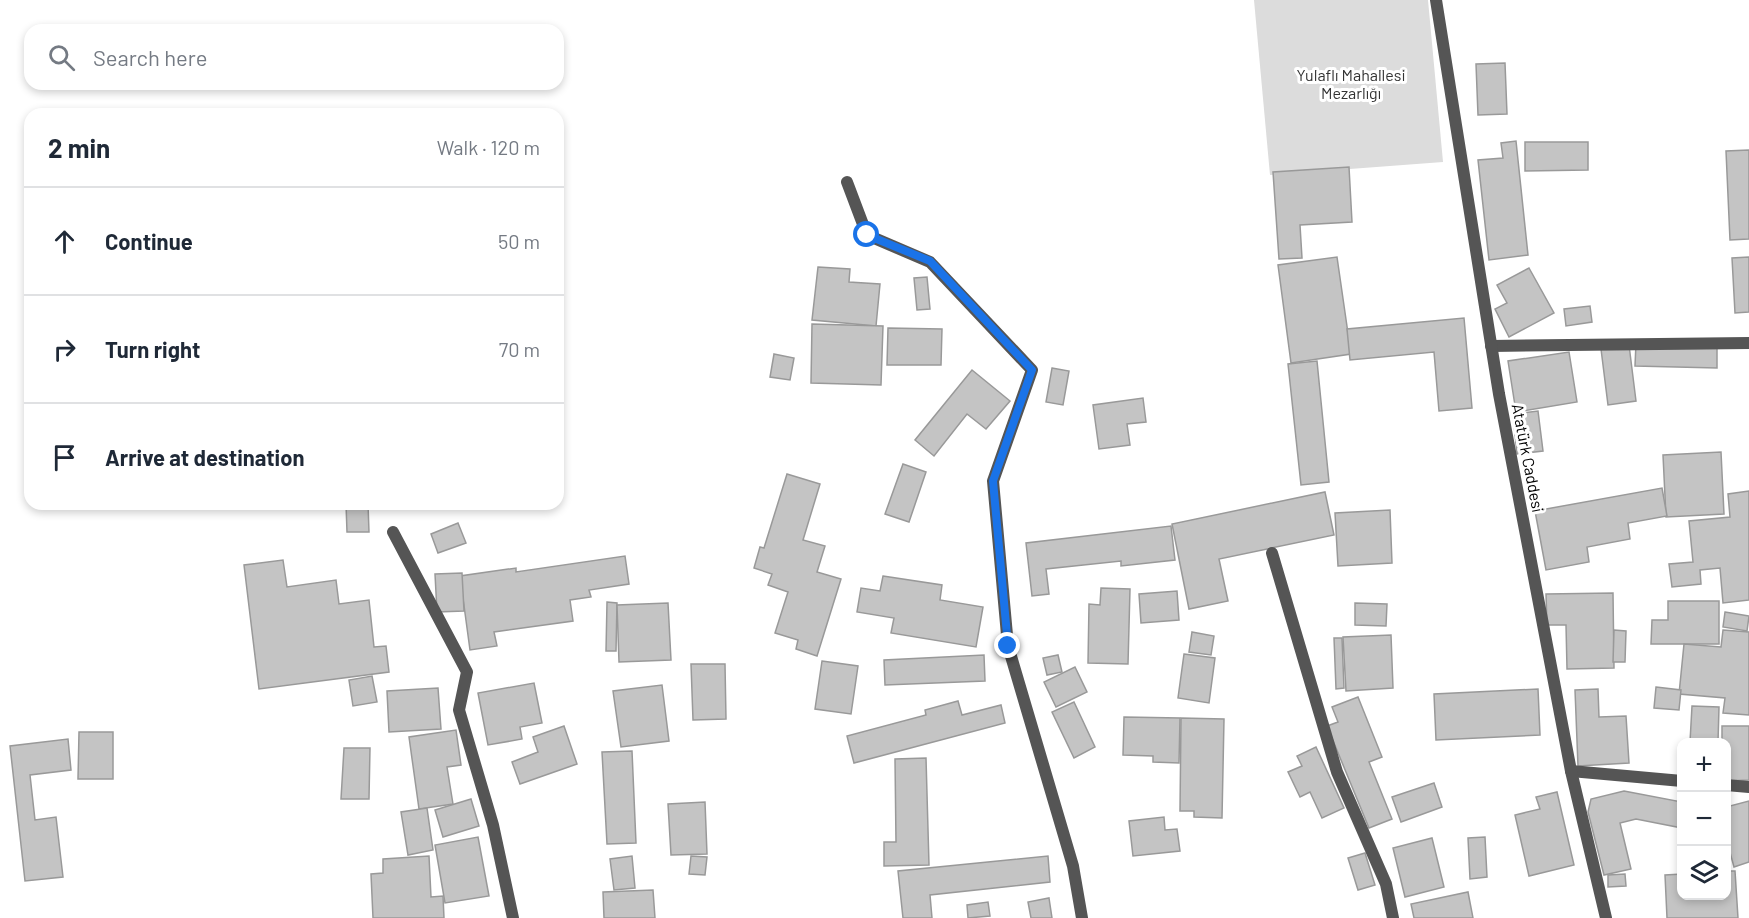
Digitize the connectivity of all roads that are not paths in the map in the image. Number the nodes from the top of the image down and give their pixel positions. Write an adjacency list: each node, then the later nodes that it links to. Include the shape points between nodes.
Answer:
1 (1436, 0): 4 (street, Atatürk Caddesi)
2 (847, 182): 12 (street, via 867,235 930,261 1032,370 993,481 994,493 1008,646 1073,866)
3 (1749, 343): 4 (street)
4 (1491, 346): 7 (street, Atatürk Caddesi)
5 (393, 532): 11 (street, via 467,672 459,710 493,825)
6 (1272, 553): 13 (street, via 1337,772 1386,885)
7 (1571, 771): 8 (street); 14 (street, Atatürk Caddesi)
8 (1677, 781)
9 (1731, 785): 10 (street)
10 (1749, 787)
11 (513, 918)
12 (1082, 918)
13 (1393, 918)
14 (1606, 918)

